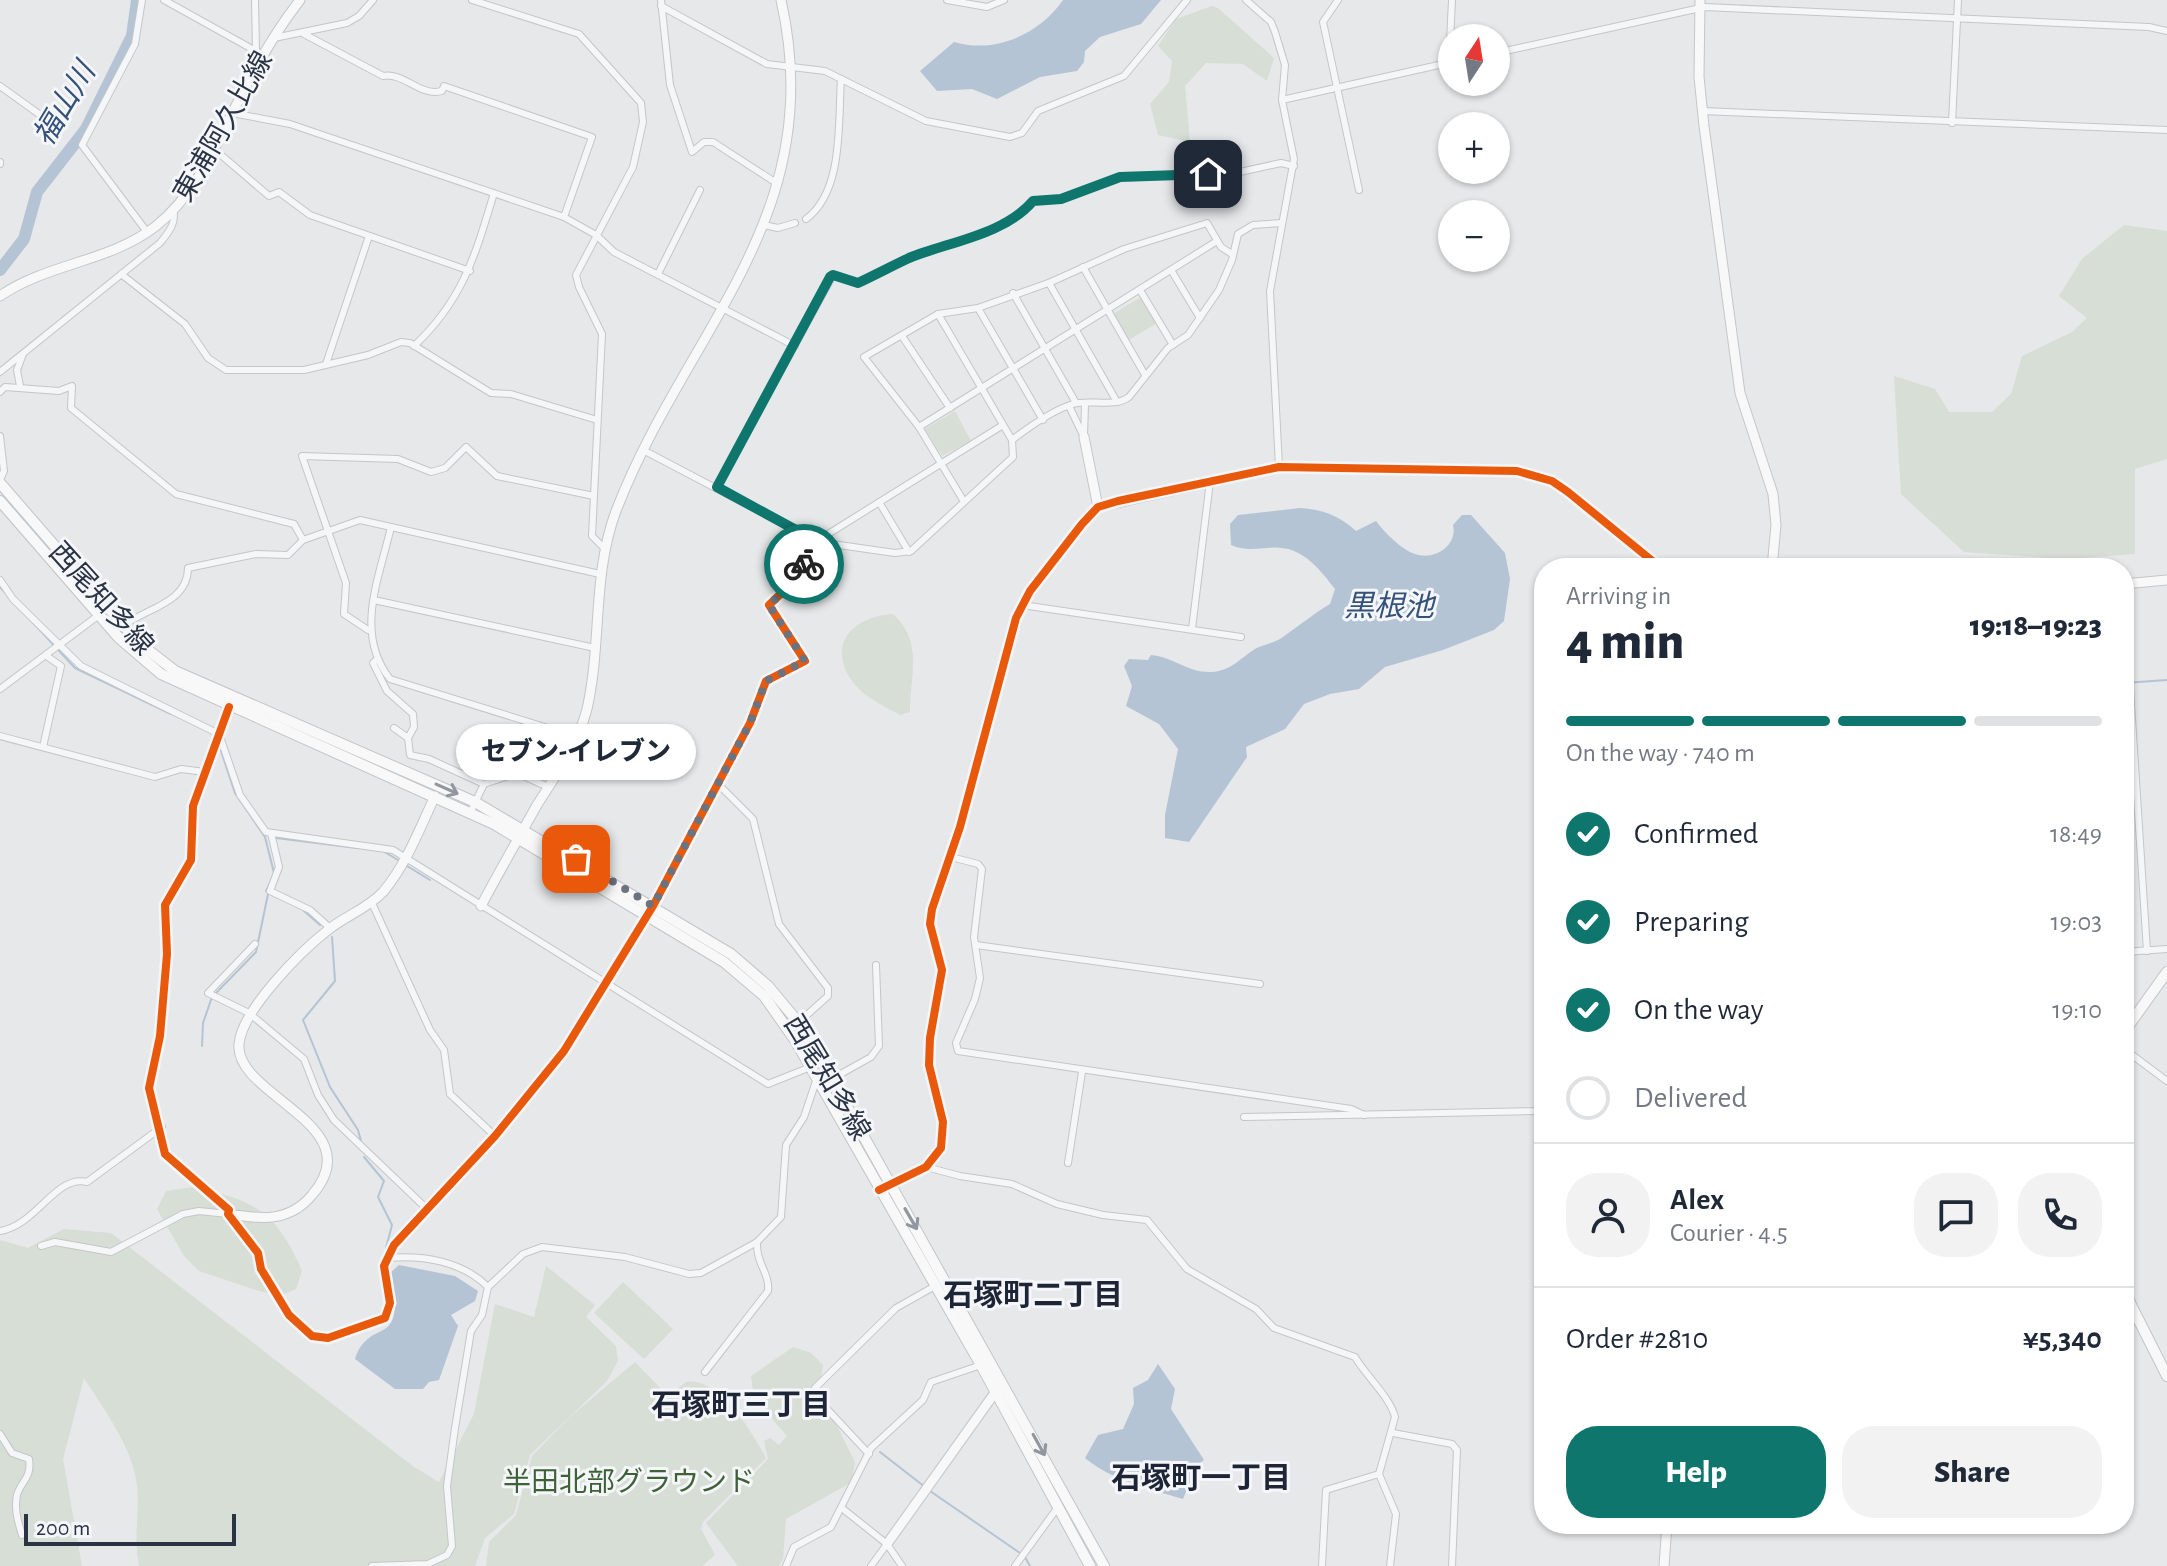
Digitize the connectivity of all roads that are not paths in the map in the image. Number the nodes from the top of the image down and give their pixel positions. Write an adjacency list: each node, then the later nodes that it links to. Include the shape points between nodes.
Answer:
1 (142, 0): 47 (street, via 135,44 82,145)
2 (164, 0): 23 (street)
3 (255, 0): 23 (street)
4 (300, 0): 21 (street, 東浦阿久比線)
5 (373, 0): 20 (street, via 354,21)
6 (472, 0): 48 (street, via 579,34 641,103 636,158)
7 (781, 0): 24 (street)
8 (947, 0): 9 (street, via 987,7)
9 (1004, 0)
10 (1187, 0): 26 (street, via 1124,76 1038,111 1022,133 1010,137 926,121)
11 (1246, 0): 29 (street, via 1275,32 1285,65)
12 (1338, 0): 28 (street, via 1323,22)
13 (1452, 0): 18 (street)
14 (1958, 0): 17 (street)
15 (661, 3): 24 (street, via 767,64); 37 (street, via 670,85 692,152 713,142)
16 (1700, 4): 17 (street); 22 (street); 30 (street)
17 (1957, 18): 19 (street); 32 (street)
18 (1452, 24)
19 (2167, 31)
20 (304, 34): 21 (street); 42 (street, via 383,76 431,94 444,86 592,137)
21 (274, 38): 23 (street, 東浦阿久比線)
22 (1510, 50)
23 (259, 52): 31 (street, 東浦阿久比線)
24 (790, 66): 26 (street); 37 (street, via 790,115)
25 (1438, 66): 28 (street)
26 (841, 79): 43 (street, via 835,167 819,209)
27 (0, 86): 33 (street)
28 (1335, 88): 29 (street); 39 (street)
29 (1282, 100): 36 (street)
30 (1703, 111): 32 (street); 109 (street, via 1740,393 1773,494)
31 (232, 113): 35 (street, 東浦阿久比線); 40 (street, via 290,124)
32 (1952, 123): 34 (street)
33 (57, 127)
34 (2167, 130)
35 (214, 149): 41 (street, 東浦阿久比線); 49 (street, via 269,196 279,192 310,215)
36 (1294, 166): 45 (street); 70 (street, via 1281,163 1226,175 1120,177 1061,199 1033,201 1006,221 858,283 833,275)
37 (778, 184): 46 (street)
38 (700, 190): 56 (street)
39 (1359, 190)
40 (494, 193): 42 (street); 54 (street)
41 (173, 210): 47 (street, 東浦阿久比線); 55 (street, via 172,227 161,242)
42 (564, 217): 48 (street)
43 (806, 219)
44 (795, 223): 46 (street)
45 (1282, 223): 51 (street, via 1253,225 1240,232); 93 (street, via 1270,291)
46 (764, 225): 61 (street)
47 (147, 232): 60 (street, 東浦阿久比線, via 113,250 35,275)
48 (596, 235): 56 (street, via 614,252); 84 (street, via 579,264 576,282 602,334)
49 (369, 236): 54 (street); 73 (street)
50 (1217, 241): 51 (street); 52 (street, via 1207,223); 53 (street)
51 (1232, 254): 65 (street, via 1219,290)
52 (1083, 267): 57 (street); 63 (street)
53 (1171, 270): 58 (street); 65 (street)
54 (470, 271): 69 (street, via 448,309)
55 (121, 274): 72 (street); 73 (street, via 185,324 208,358 226,370 293,371)
56 (658, 274): 61 (street)
57 (1049, 283): 59 (street); 66 (street)
58 (1140, 290): 63 (street); 68 (street)
59 (1013, 293): 62 (street); 71 (street)
60 (0, 296)
61 (722, 306): 70 (street); 91 (street)
62 (978, 308): 64 (street); 74 (street)
63 (1108, 309): 66 (street); 76 (street)
64 (938, 314): 67 (street); 78 (street)
65 (1200, 318): 68 (street)
66 (1076, 329): 71 (street); 80 (street)
67 (902, 336): 83 (street); 87 (street, via 864,357)
68 (1173, 345): 76 (street)
69 (414, 346): 73 (street, via 401,342); 84 (street, via 491,393)
70 (795, 346): 96 (street)
71 (1045, 348): 74 (street); 81 (street)
72 (23, 354): 75 (street); 77 (street, via 17,370)
73 (326, 364)
74 (1013, 369): 78 (street); 85 (street)
75 (0, 372)
76 (1145, 375): 80 (street, via 1129,397)
77 (20, 386): 79 (street); 104 (street, via 59,391 72,386 71,408 176,494 294,524)
78 (982, 388): 83 (street); 86 (street)
79 (0, 392)
80 (1117, 402): 82 (street)
81 (1073, 404): 82 (street); 85 (street); 89 (street)
82 (1085, 404): 89 (street)
83 (950, 408): 87 (street)
84 (597, 420): 97 (street)
85 (1043, 420): 90 (street)
86 (1003, 425): 90 (street); 92 (street)
87 (919, 427): 92 (street)
88 (0, 436): 95 (street)
89 (1084, 437): 101 (street)
90 (1012, 440): 98 (street, via 1013,457)
91 (645, 451): 96 (street); 106 (street)
92 (940, 463): 98 (street); 100 (street)
93 (1279, 467): 94 (street); 108 (street, via 1533,474 1568,492)
94 (1210, 481): 101 (street); 118 (street)
95 (0, 482): 116 (main road, 西尾知多線)
96 (717, 487): 105 (street)
97 (594, 496): 103 (street, via 497,476 466,447 445,468 431,472 398,459 302,456); 106 (street, via 592,536)
98 (963, 500): 107 (street)
99 (0, 501): 116 (main road, 西尾知多線)
100 (879, 502): 105 (street); 107 (street)
101 (1098, 507): 115 (street)
102 (391, 527): 103 (street, via 360,520); 110 (street); 114 (street)
103 (328, 531): 104 (street); 119 (street, via 346,583 344,614)
104 (303, 540): 117 (street, via 288,555 256,554 188,568 187,583 179,592)
105 (820, 543): 107 (street); 136 (street, via 769,605 805,661 766,681)
106 (605, 549): 110 (street)
107 (909, 552)
108 (1649, 558)
109 (1773, 558)
110 (600, 574): 121 (street)
111 (0, 580): 122 (street)
112 (2167, 580): 113 (street)
113 (2134, 583)
114 (374, 600): 119 (street); 121 (street)
115 (1022, 605): 118 (street); 143 (street)
116 (103, 612): 117 (main road, 西尾知多線); 122 (street); 125 (main road, 西尾知多線, via 131,650 154,669)
117 (123, 626): 135 (main road, 西尾知多線, via 190,680)
118 (1192, 629): 120 (street)
119 (368, 630): 123 (street)
120 (1241, 637)
121 (595, 648): 128 (street, via 591,688)
122 (54, 650): 124 (street); 130 (street); 131 (street, via 61,666)
123 (376, 660): 128 (street, via 393,680); 129 (street, via 382,685 413,714)
124 (0, 689)
125 (229, 707): 130 (street); 139 (main road, 西尾知多線)
126 (394, 728): 129 (street)
127 (0, 736): 131 (street)
128 (577, 737): 138 (street)
129 (408, 738): 133 (street)
130 (217, 739): 134 (street); 141 (street, via 240,795)
131 (43, 747): 134 (street, via 155,777 181,769)
132 (2134, 750): 152 (street)
133 (410, 755): 135 (street); 137 (street)
134 (205, 772): 170 (street, via 190,820 191,860 165,905 160,1036 149,1088)
135 (406, 772): 140 (main road, 西尾知多線, one-way to 140)
136 (717, 783): 147 (street); 160 (street, via 753,819 779,924 828,988 828,996)
137 (484, 784): 138 (street, via 517,773); 140 (street)
138 (548, 787): 142 (street)
139 (435, 796): 140 (main road, 西尾知多線); 144 (street)
140 (473, 806): 142 (main road, 西尾知多線)
141 (271, 833): 144 (street, via 387,847); 148 (street, via 279,867 270,891 310,910)
142 (521, 833): 146 (street); 147 (main road, 西尾知多線)
143 (951, 857): 150 (street, via 982,869); 172 (street, via 930,924 942,970 930,1038 929,1065 943,1122 941,1148)
144 (403, 862): 145 (street); 146 (street)
145 (372, 903): 148 (street); 171 (street, via 444,1050 450,1094)
146 (481, 906): 156 (street)
147 (651, 910): 156 (street); 160 (main road, 西尾知多線, via 731,954); 162 (main road, 西尾知多線, via 764,996)
148 (330, 928): 158 (street)
149 (255, 944): 158 (street, via 212,995)
150 (976, 945): 157 (street); 163 (street, via 980,978 956,1043 958,1051)
151 (2167, 949): 152 (street)
152 (2147, 951): 153 (street)
153 (2134, 952)
154 (876, 965): 164 (street, via 879,1046 871,1057)
155 (2167, 972): 159 (main road)
156 (606, 982): 162 (street, via 768,1084); 171 (street, via 564,1051)
157 (1260, 984)
158 (249, 1013): 177 (street, via 304,1059 334,1120); 178 (street, via 239,1046 242,1058 317,1131 326,1164 314,1194 292,1212 264,1219)
159 (2134, 1018)
160 (799, 1022): 164 (main road, 西尾知多線)
161 (2134, 1056): 166 (street)
162 (808, 1068): 165 (main road, 西尾知多線)
163 (1082, 1072): 168 (street); 173 (street)
164 (830, 1080): 175 (main road, 西尾知多線)
165 (816, 1081): 176 (main road, 西尾知多線); 180 (street, via 804,1117 786,1145 781,1217)
166 (2167, 1081)
167 (1534, 1111): 168 (street)
168 (1364, 1115): 169 (street)
169 (1244, 1117)
170 (162, 1127): 178 (street, via 165,1154); 179 (street, via 87,1182 65,1183 25,1222)
171 (495, 1136): 177 (street)
172 (934, 1158): 174 (street)
173 (1068, 1163)
174 (926, 1167): 175 (street); 191 (street, via 1012,1184 1057,1204 1147,1220 1187,1269 1256,1309 1274,1328 1355,1357 1393,1408)
175 (890, 1183): 176 (street); 189 (main road, 西尾知多線, one-way to 189)
176 (879, 1190): 183 (main road, 西尾知多線)
177 (427, 1209): 182 (street)
178 (228, 1214): 181 (street, via 183,1214 111,1252 55,1242); 182 (street, via 258,1253 261,1269 289,1315 312,1336 328,1338 385,1318 390,1303 384,1274)
179 (0, 1231)
180 (757, 1242): 184 (street, via 701,1273 689,1274 625,1257 542,1247 523,1254); 188 (street, via 756,1259 769,1282 768,1291)
181 (41, 1246)
182 (388, 1258): 184 (street, via 451,1264)
183 (935, 1286): 186 (main road, 西尾知多線); 193 (street, via 896,1308 815,1388 814,1395)
184 (488, 1287): 200 (street, via 482,1315 471,1331 455,1428 447,1486 452,1546 447,1555 428,1564)
185 (2134, 1312): 187 (main road)
186 (981, 1365): 190 (main road, 西尾知多線); 193 (street, via 931,1382 923,1400)
187 (2166, 1370)
188 (705, 1372)
189 (1004, 1383): 190 (street); 206 (main road, 西尾知多線, one-way to 206)
190 (995, 1391): 195 (main road, 西尾知多線); 199 (street)
191 (1393, 1433): 194 (street); 209 (street, via 1452,1444 1457,1450)
192 (0, 1434): 198 (street, via 12,1453 29,1459 28,1481 18,1492 16,1515)
193 (869, 1454): 196 (street)
194 (1379, 1474): 207 (street, via 1326,1490); 208 (street, via 1396,1514)
195 (1058, 1507): 204 (street); 205 (main road, 西尾知多線)
196 (843, 1509): 199 (street); 201 (street, via 831,1527 794,1547)
197 (1666, 1534): 210 (street)
198 (22, 1535)
199 (887, 1544): 202 (street); 203 (street)
200 (372, 1566)
201 (786, 1566)
202 (871, 1566)
203 (902, 1566)
204 (1015, 1566)
205 (1090, 1566)
206 (1104, 1566)
207 (1322, 1566)
208 (1390, 1566)
209 (1452, 1566)
210 (1664, 1566)

